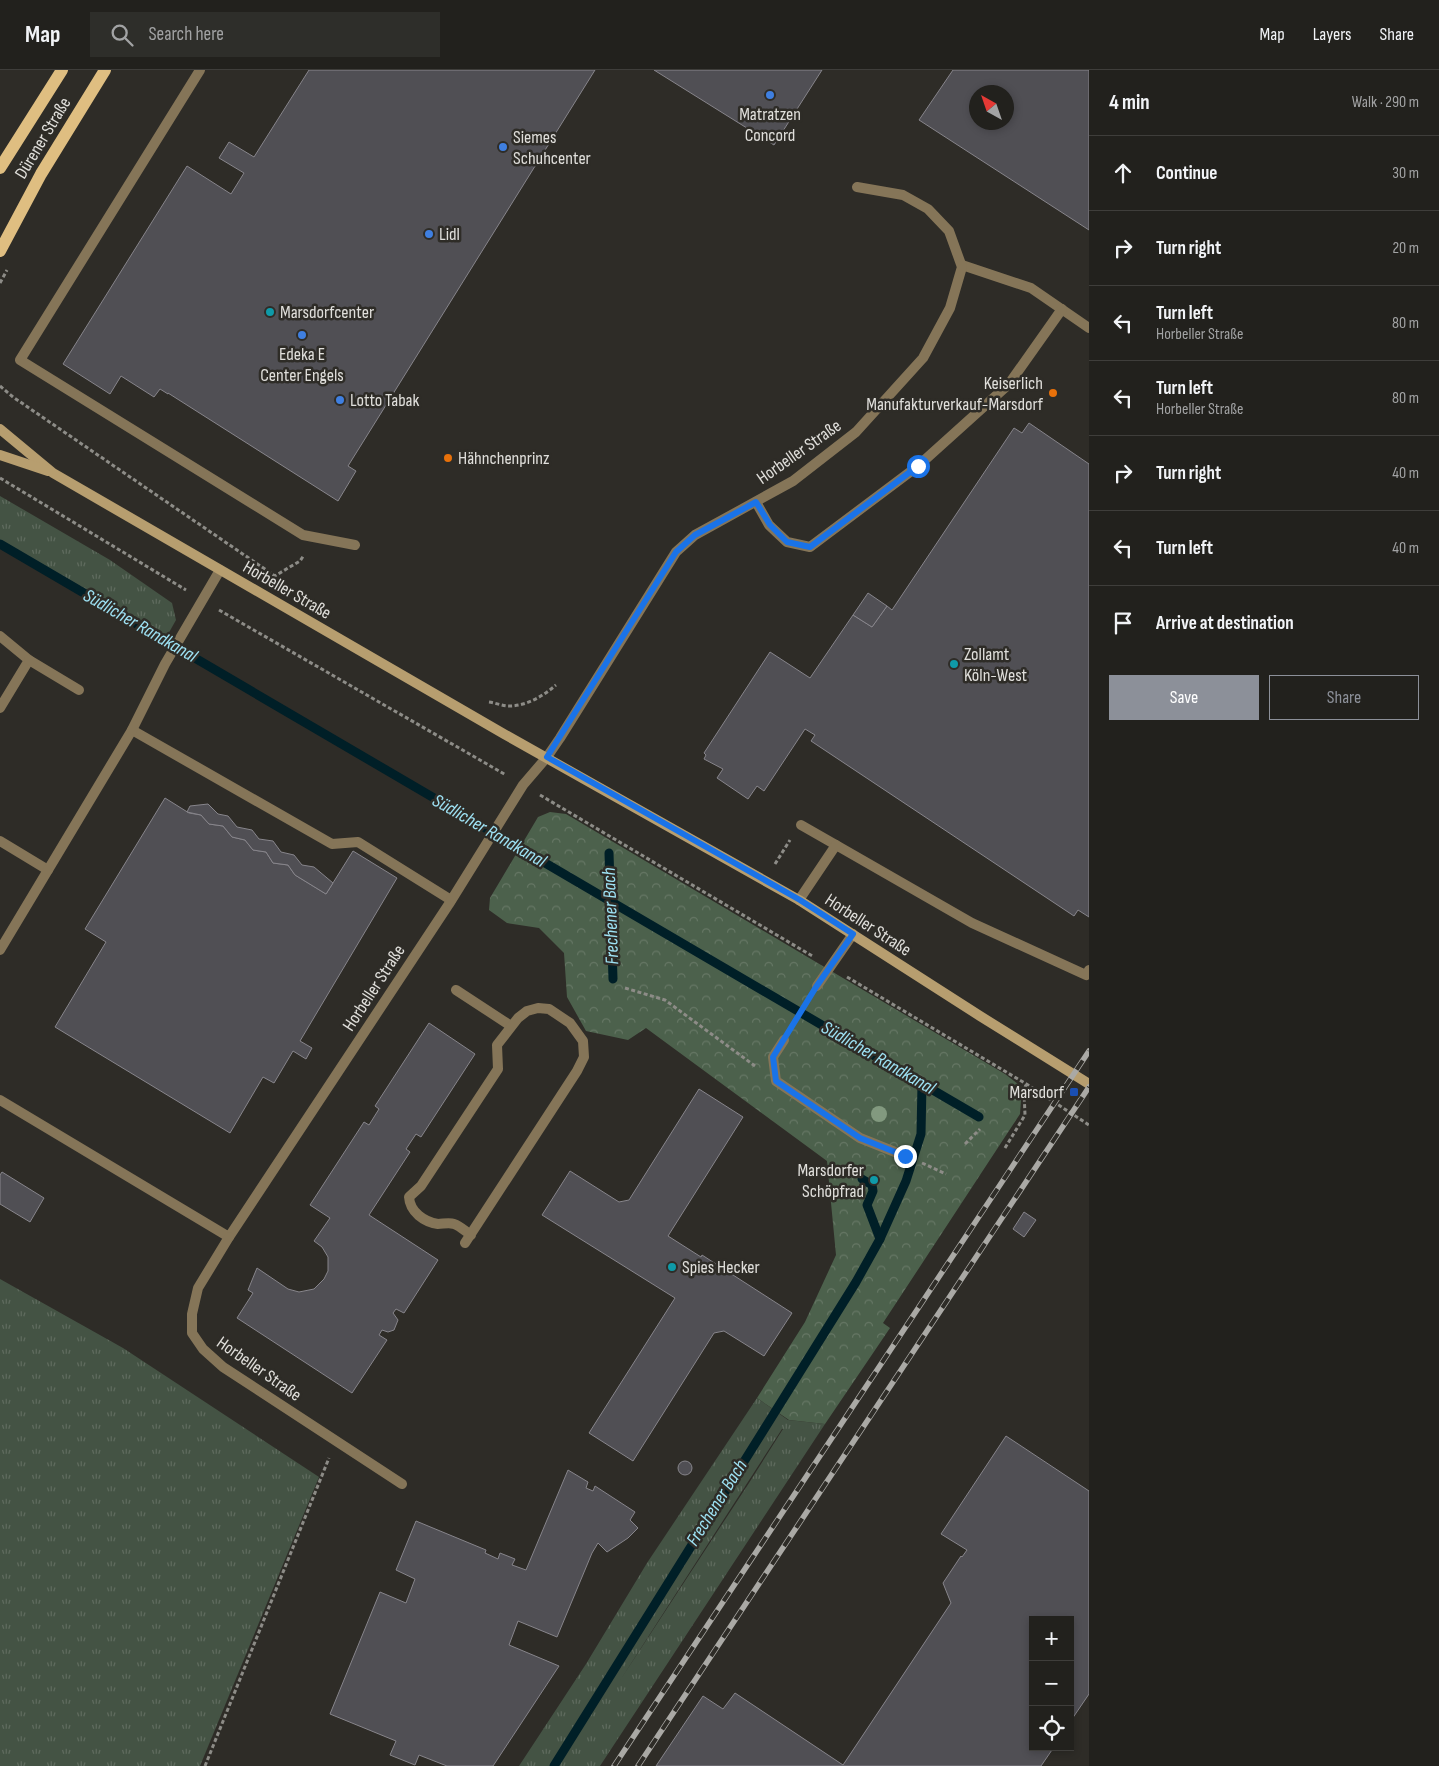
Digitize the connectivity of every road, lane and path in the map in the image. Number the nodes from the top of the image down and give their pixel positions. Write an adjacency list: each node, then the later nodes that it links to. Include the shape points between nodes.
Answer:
1 (62, 70): 4 (main road, Dürener Straße)
2 (105, 70): 6 (main road, Dürener Straße, via 41,174)
3 (200, 70): 16 (street, via 20,360 303,535)
4 (0, 168)
5 (857, 188): 7 (street, via 903,195 928,210 949,231)
6 (0, 251)
7 (962, 265): 8 (street, via 1031,288); 15 (street, Horbeller Straße, via 950,308 924,358 856,432 793,480)
8 (1062, 309): 9 (street); 15 (street, via 1009,384 918,466 810,547 787,542 770,525)
9 (1089, 328)
10 (0, 386): 19 (path)
11 (0, 429): 13 (main road, Horbeller Straße)
12 (0, 455): 13 (main road, Horbeller Straße)
13 (53, 473): 18 (main road, Horbeller Straße)
14 (0, 478): 22 (path)
15 (756, 502): 30 (street, Horbeller Straße, via 695,535 676,552)
16 (316, 538): 17 (street); 19 (path, via 300,561)
17 (355, 545)
18 (220, 570): 21 (main road, Horbeller Straße); 22 (street, Horbeller Straße)
19 (274, 576): 20 (path); 21 (path)
20 (283, 581)
21 (263, 594): 30 (main road, Horbeller Straße)
22 (202, 600): 29 (street, Horbeller Straße); 31 (path)
23 (0, 636): 24 (street)
24 (29, 660): 26 (street); 28 (street)
25 (556, 685): 27 (path, via 529,702 509,706)
26 (79, 690)
27 (489, 702)
28 (0, 708)
29 (132, 730): 37 (street, Horbeller Straße); 38 (street, via 332,844 358,842)
30 (547, 757): 31 (street, Horbeller Straße); 39 (main road, Horbeller Straße)
31 (523, 785): 38 (street, Horbeller Straße); 42 (path)
32 (801, 825): 35 (street)
33 (0, 841): 37 (street)
34 (787, 845): 36 (path)
35 (836, 845): 39 (street); 43 (street, via 972,923 1086,975)
36 (781, 853)
37 (48, 870): 41 (street, Horbeller Straße)
38 (451, 900): 60 (street, Horbeller Straße)
39 (800, 900): 40 (main road, Horbeller Straße)
40 (853, 934): 42 (street); 51 (main road, Horbeller Straße)
41 (0, 950)
42 (830, 967): 44 (street); 50 (path)
43 (1089, 970)
44 (817, 986): 48 (path)
45 (625, 988): 49 (path, via 665,1000)
46 (456, 990): 47 (street)
47 (511, 1026): 47 (street, via 497,1045 498,1069 421,1186 409,1198 410,1205 427,1221 453,1224 468,1239 584,1057 583,1041 570,1023 549,1009 527,1011)
48 (784, 1040): 49 (street, via 773,1057)
49 (776, 1081): 57 (street, via 860,1138)
50 (1026, 1084): 53 (path); 56 (path, via 1025,1115)
51 (1089, 1084)
52 (0, 1100): 60 (street)
53 (1089, 1125)
54 (980, 1129): 55 (path)
55 (965, 1144)
56 (1006, 1148)
57 (905, 1156)
58 (920, 1162): 59 (path)
59 (946, 1174)
60 (229, 1237): 61 (street, Horbeller Straße, via 198,1288 192,1332 203,1350 223,1367)
61 (336, 1440): 62 (street, Horbeller Straße); 63 (path)
62 (402, 1484)
63 (205, 1766)

